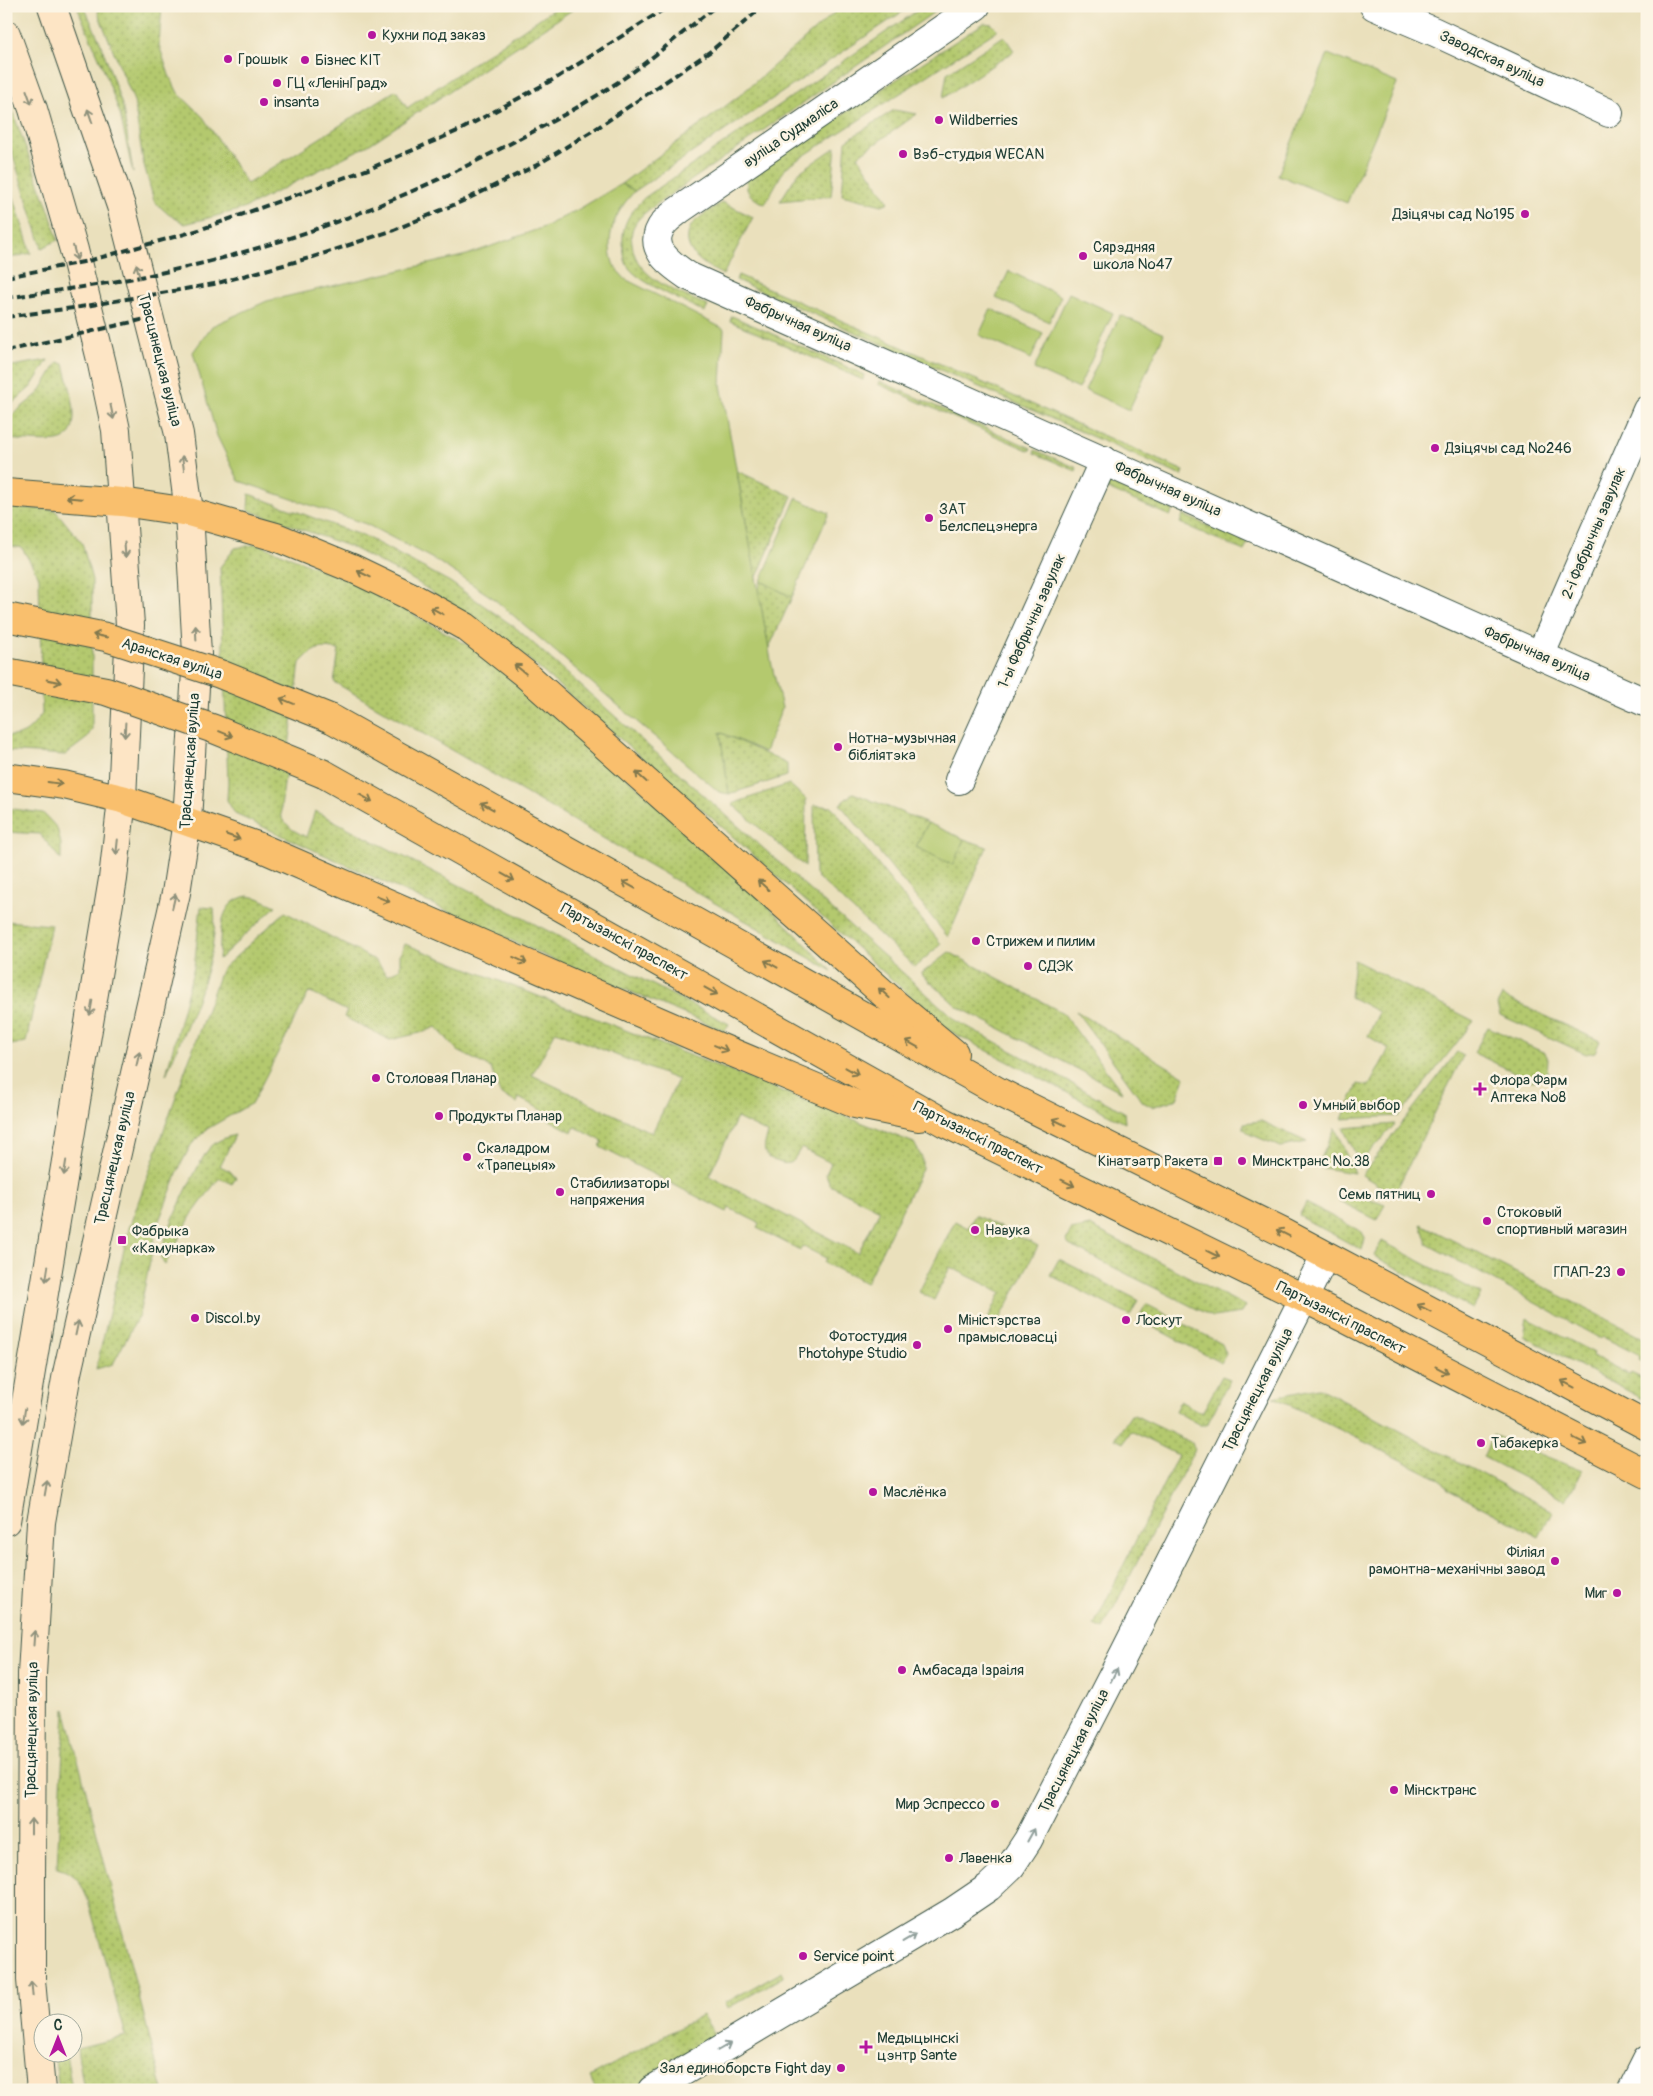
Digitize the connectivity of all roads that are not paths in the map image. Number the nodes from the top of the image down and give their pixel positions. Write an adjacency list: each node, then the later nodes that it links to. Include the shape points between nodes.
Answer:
1 (52, 6): 11 (main road, Трасцянецкая вуліца, one-way to 1, via 179,434 130,238)
2 (976, 6): 6 (street, вуліца Судмаліса, via 664,223 658,236 660,249 666,261)
3 (1374, 6): 5 (street, Заводская вуліца)
4 (6, 34): 10 (main road, one-way to 10, via 33,109 77,260 116,430)
5 (1609, 113)
6 (688, 276): 8 (street, Фабрычная вуліца)
7 (1647, 410): 13 (street, 2-і Фабрычны завулак)
8 (1104, 460): 13 (street, Фабрычная вуліца); 17 (street, 1-ы Фабрычны завулак)
9 (6, 493): 10 (main road, one-way to 9)
10 (122, 502): 11 (main road); 18 (main road, one-way to 18, via 130,625)
11 (189, 512): 19 (main road, Трасцянецкая вуліца, one-way to 11, via 198,654); 20 (main road, one-way to 11, via 524,673 466,627 354,569 276,538)
12 (6, 617): 20 (main road, Аранская вуліца, one-way to 12, bridge, via 332,719 220,674 106,637)
13 (1540, 656): 15 (street, Фабрычная вуліца)
14 (6, 672): 21 (main road, Партызанскі праспект, one-way to 21, bridge, via 106,691 214,729 324,774)
15 (1647, 703)
16 (6, 777): 18 (main road, one-way to 18, via 64,785)
17 (959, 780)
18 (122, 799): 19 (main road); 24 (main road, one-way to 24, via 113,879)
19 (187, 821): 21 (main road, one-way to 21, via 257,846 855,1104); 25 (main road, Трасцянецкая вуліца, one-way to 19, via 176,893)
20 (1001, 1093): 22 (main road, one-way to 20)
21 (945, 1123): 23 (main road, Партызанскі праспект, one-way to 23)
22 (1325, 1256): 23 (street, Трасцянецкая вуліца); 26 (main road, one-way to 22)
23 (1305, 1299): 27 (main road, Партызанскі праспект, one-way to 27); 31 (street, Трасцянецкая вуліца, one-way to 23, via 952,1912 989,1887 1011,1866 1087,1728)
24 (32, 1368): 25 (main road); 28 (main road, one-way to 28)
25 (67, 1373): 30 (main road, Трасцянецкая вуліца, one-way to 25, via 31,1980 32,1674 41,1522)
26 (1647, 1426)
27 (1647, 1474)
28 (6, 1522)
29 (1647, 2060): 32 (street)
30 (41, 2090)
31 (652, 2090)
32 (1632, 2090)

